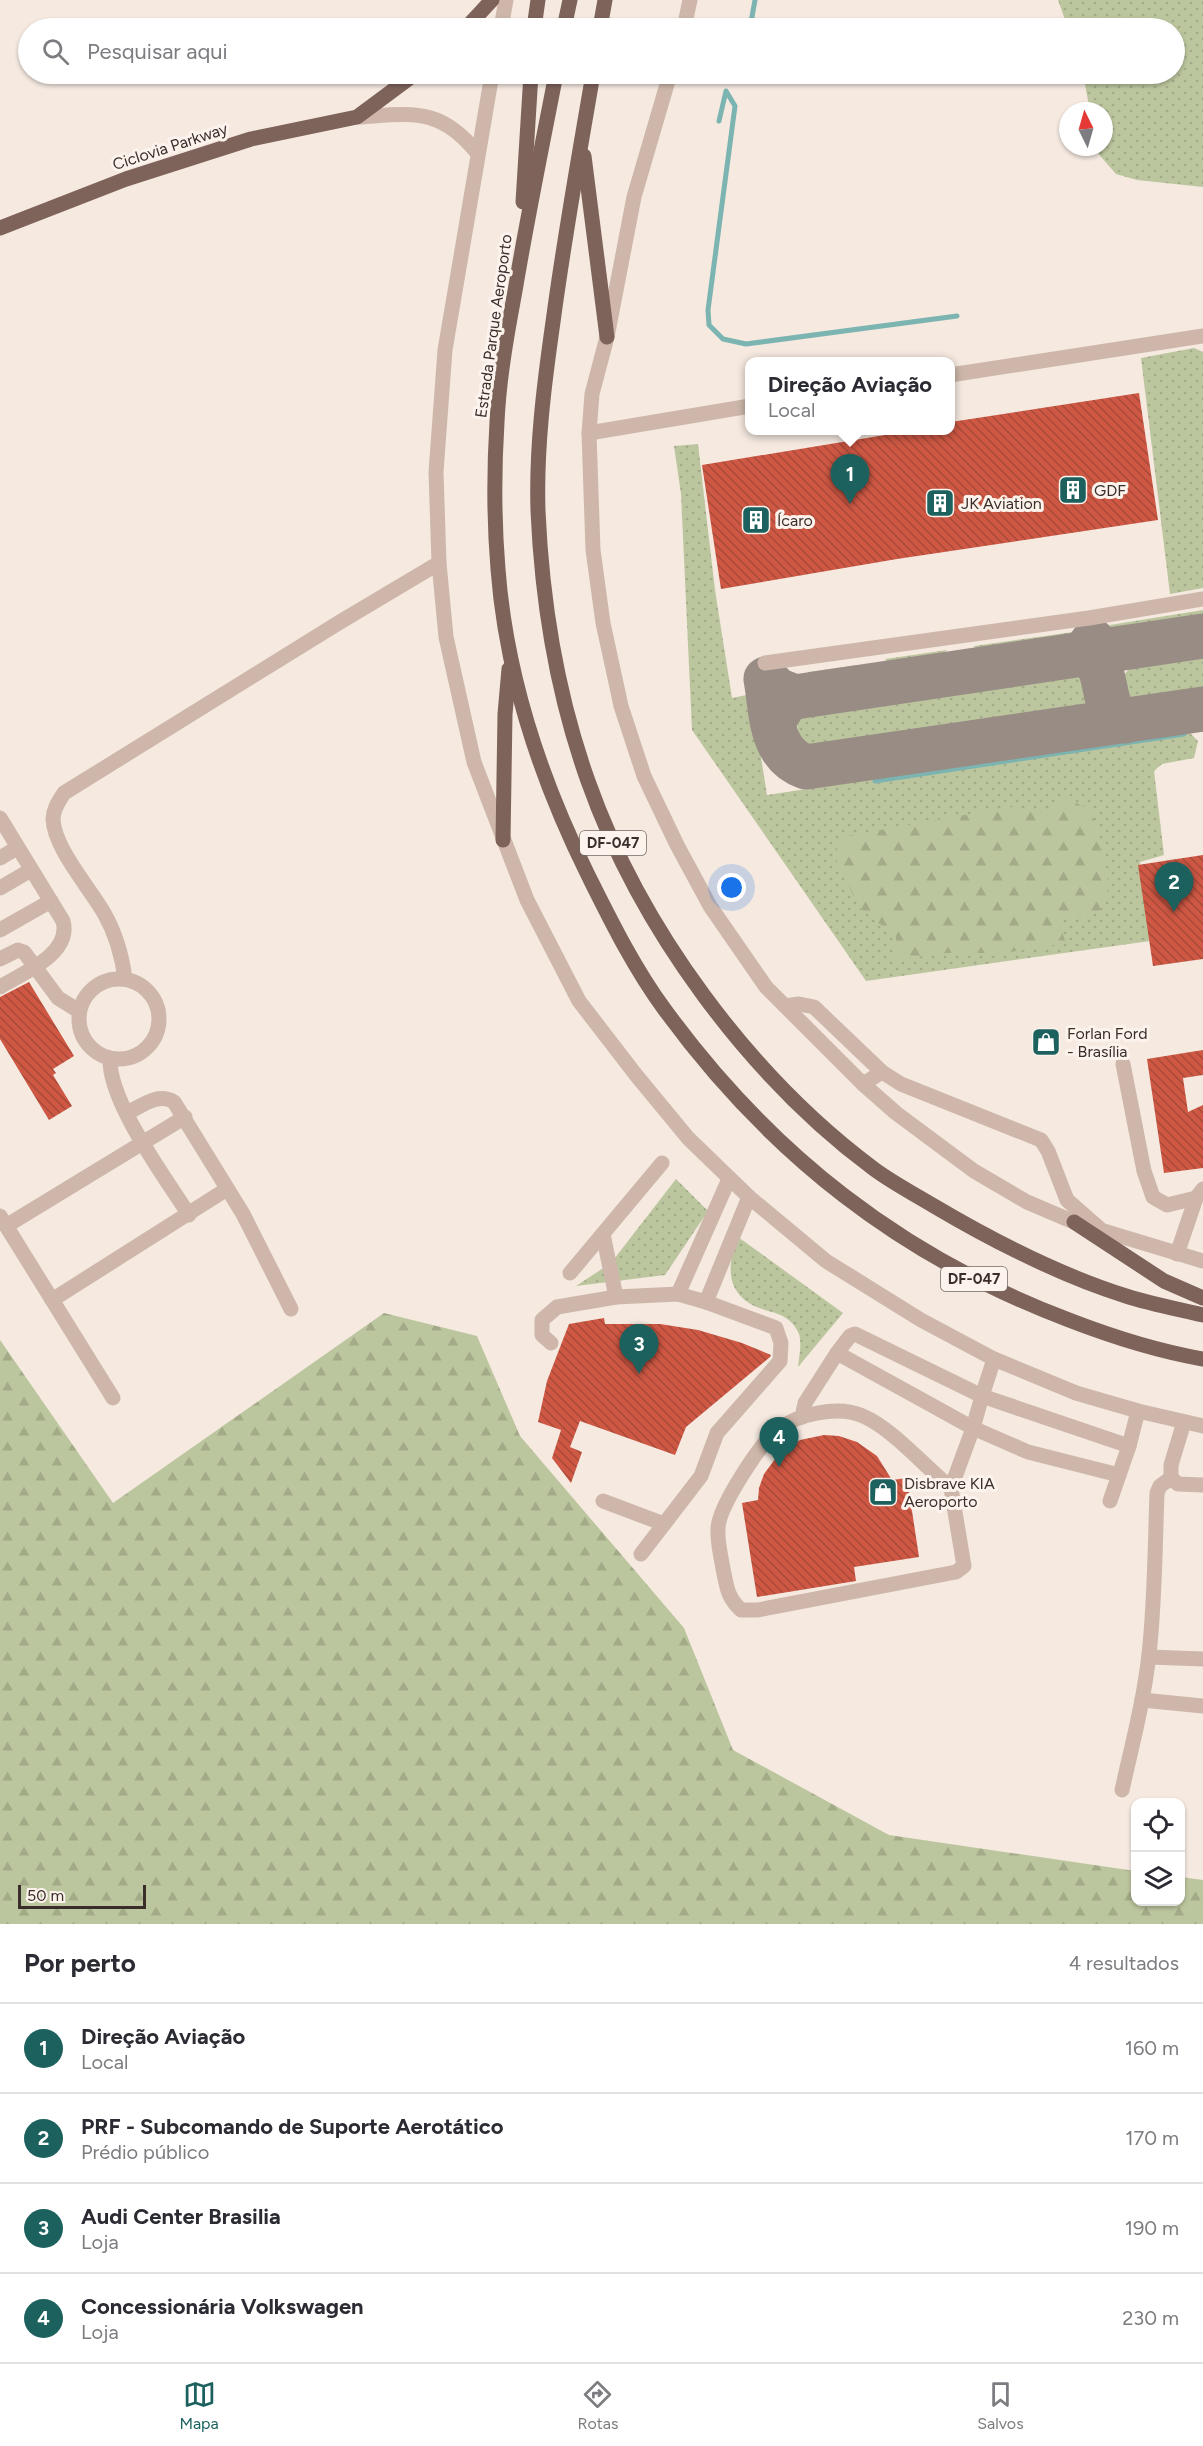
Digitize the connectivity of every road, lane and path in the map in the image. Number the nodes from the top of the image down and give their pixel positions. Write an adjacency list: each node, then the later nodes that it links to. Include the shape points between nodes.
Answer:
1 (492, 0): 7 (main road)
2 (506, 0): 8 (street)
3 (538, 0): 9 (main road)
4 (570, 0): 10 (main road)
5 (605, 0): 11 (main road)
6 (690, 0): 12 (street)
7 (475, 18)
8 (503, 18)
9 (535, 18)
10 (566, 18)
11 (602, 18)
12 (686, 18)
13 (402, 84): 19 (main road, Ciclovia Parkway)
14 (490, 84): 21 (street)
15 (530, 84): 23 (main road)
16 (554, 84): 23 (main road, Estrada Parque Aeroporto / DF-047)
17 (591, 84): 20 (main road, DF-047)
18 (667, 84): 25 (street, via 634,197)
19 (357, 117): 21 (street, Ciclovia Parkway, via 418,114 437,119 456,130); 22 (main road, Ciclovia Parkway, via 251,139 126,179)
20 (582, 139): 25 (main road); 75 (main road, DF-047, via 546,372 538,508 543,581 568,717 588,782 616,851 678,956 727,1026 763,1070 819,1125 877,1172 993,1241 1127,1296)
21 (478, 154): 29 (street, via 444,362 435,472)
22 (0, 228)
23 (521, 258): 31 (main road, Estrada Parque Aeroporto / DF-047, via 507,333 496,429 498,572)
24 (1203, 336): 26 (street)
25 (607, 338): 28 (street, via 592,394)
26 (955, 374)
27 (745, 407): 28 (street)
28 (589, 433): 45 (street, via 593,550 603,623 621,706 644,776 710,906 766,987)
29 (439, 563): 34 (street, via 446,637 459,702 474,762); 43 (street, via 64,793 53,816 55,827 61,845 118,942)
30 (1203, 599): 32 (street)
31 (510, 651): 34 (main road); 79 (main road, Estrada Parque Aeroporto / DF-047, via 538,759 570,839 621,941 664,1008 720,1080 789,1150 849,1201 968,1276 1020,1302 1114,1337)
32 (765, 663)
33 (0, 818): 35 (street)
34 (503, 840): 55 (street, via 527,900 579,1001 688,1138)
35 (17, 848): 36 (street); 37 (street)
36 (0, 858)
37 (31, 870): 38 (street); 39 (street)
38 (0, 888)
39 (51, 901): 40 (street); 42 (street, via 63,921 65,936 56,950)
40 (0, 930)
41 (0, 959): 42 (street, via 21,950)
42 (35, 966): 44 (street); 46 (street, via 58,998)
43 (125, 979): 46 (street, via 112,979 96,986); 47 (street, via 150,993 157,1005 157,1033 138,1054)
44 (0, 987)
45 (785, 1006): 49 (street, via 814,1007); 50 (street)
46 (79, 1011): 47 (street, via 78,1024 88,1046)
47 (110, 1058): 51 (street, via 112,1079)
48 (1123, 1064): 57 (street, via 1144,1171 1153,1197 1167,1205)
49 (882, 1072): 50 (street); 62 (street, via 901,1084 1041,1140 1067,1200)
50 (863, 1084): 61 (street, via 974,1171 1027,1202)
51 (128, 1113): 52 (street, via 167,1097); 53 (street)
52 (185, 1117): 53 (street); 56 (street)
53 (143, 1141): 59 (street); 60 (street)
54 (662, 1163): 63 (street)
55 (729, 1179): 58 (street); 64 (street)
56 (227, 1190): 59 (street); 74 (street)
57 (1200, 1193): 65 (street)
58 (749, 1197): 67 (street); 78 (street, via 826,1262)
59 (189, 1215): 72 (street)
60 (3, 1221): 72 (street)
61 (1074, 1222): 62 (street); 71 (main road, via 1164,1281)
62 (1103, 1232): 65 (street)
63 (603, 1234): 68 (street); 70 (street)
64 (696, 1253): 67 (street); 69 (street)
65 (1177, 1254): 66 (street)
66 (1203, 1260)
67 (722, 1264): 73 (street)
68 (570, 1273)
69 (678, 1294): 70 (street); 73 (street)
70 (616, 1297): 76 (street, via 557,1306 542,1320 542,1335)
71 (1203, 1298)
72 (52, 1300): 81 (street)
73 (706, 1302): 94 (street, via 776,1328 781,1343 780,1361 717,1433 701,1476)
74 (291, 1309)
75 (1203, 1315)
76 (551, 1344)
77 (837, 1353): 80 (street, via 855,1334); 83 (street, via 805,1403); 86 (street)
78 (994, 1359): 80 (street); 82 (street, via 1076,1394)
79 (1203, 1359)
80 (982, 1396): 86 (street); 87 (street)
81 (113, 1398)
82 (1138, 1411): 84 (street); 87 (street)
83 (802, 1417): 91 (street, via 838,1411 862,1415); 91 (street, via 776,1432 733,1488 717,1527 727,1590 741,1610 956,1572 965,1562)
84 (1184, 1422): 85 (street); 89 (street)
85 (1203, 1426)
86 (974, 1428): 88 (street, via 1028,1452); 91 (street)
87 (1129, 1446): 88 (street)
88 (1119, 1476): 93 (street)
89 (1171, 1478): 90 (street, via 1178,1484); 96 (street, via 1157,1493)
90 (1203, 1485)
91 (951, 1488)
92 (603, 1501): 94 (street)
93 (1110, 1501)
94 (664, 1524): 95 (street)
95 (641, 1554)
96 (1149, 1657): 97 (street); 98 (street)
97 (1203, 1659)
98 (1142, 1700): 99 (street); 100 (street)
99 (1203, 1706)
100 (1122, 1790)

